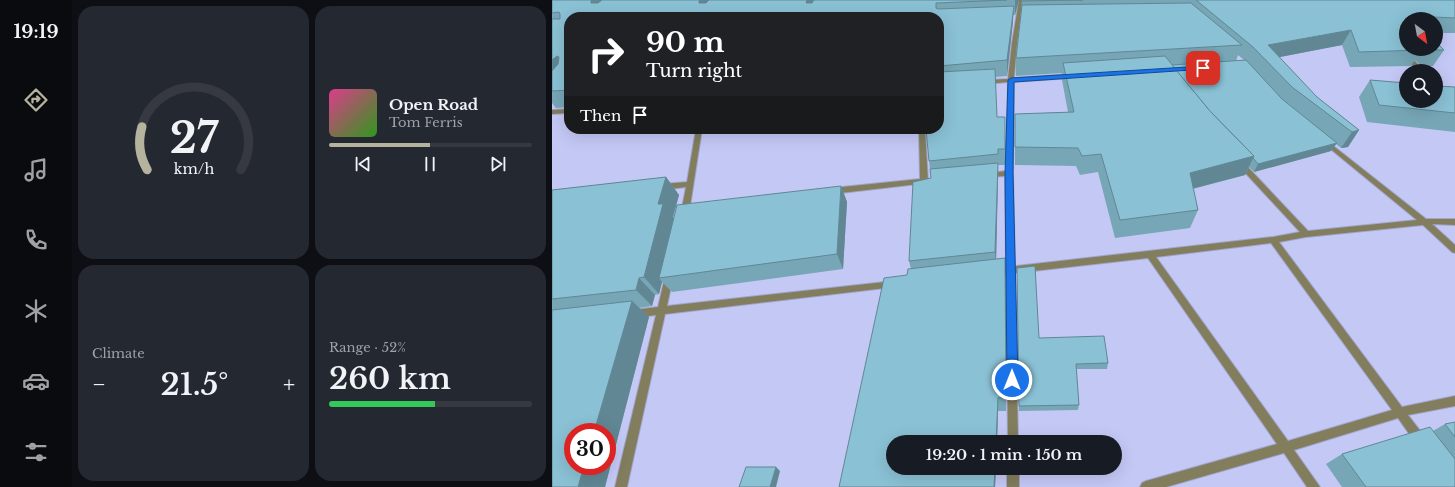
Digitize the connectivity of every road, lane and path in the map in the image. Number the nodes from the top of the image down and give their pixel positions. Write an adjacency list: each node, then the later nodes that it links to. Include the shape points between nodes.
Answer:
1 (1021, 0): 3 (street)
2 (1010, 17): 3 (street)
3 (1018, 18): 4 (street); 8 (street)
4 (1026, 18)
5 (1407, 56): 6 (street)
6 (1414, 64)
7 (1083, 76): 8 (street)
8 (1011, 80): 9 (street); 16 (street)
9 (982, 82)
10 (564, 111): 11 (street)
11 (552, 112)
12 (698, 134): 18 (street)
13 (923, 134): 20 (street, via 928,181)
14 (1321, 139): 22 (street)
15 (1232, 155): 24 (street)
16 (1009, 173): 17 (street); 29 (street)
17 (978, 176)
18 (689, 184): 19 (street); 21 (street, via 690,206)
19 (651, 188)
20 (821, 192)
21 (683, 221)
22 (1425, 222): 23 (street); 24 (street); 26 (street)
23 (1455, 222)
24 (1306, 234): 25 (street)
25 (1273, 240): 27 (street); 35 (street)
26 (1455, 250)
27 (1150, 254): 29 (street); 37 (street)
28 (672, 266): 32 (street)
29 (1011, 270): 30 (street); 36 (street)
30 (988, 273)
31 (902, 283): 32 (street)
32 (661, 311): 33 (street); 40 (street)
33 (622, 315)
34 (1455, 401): 35 (street)
35 (1400, 412): 37 (street); 38 (street)
36 (1013, 435)
37 (1286, 447): 42 (street); 43 (street)
38 (1427, 450)
39 (1013, 475): 41 (street)
40 (621, 487)
41 (1013, 487)
42 (1146, 487)
43 (1314, 487)

